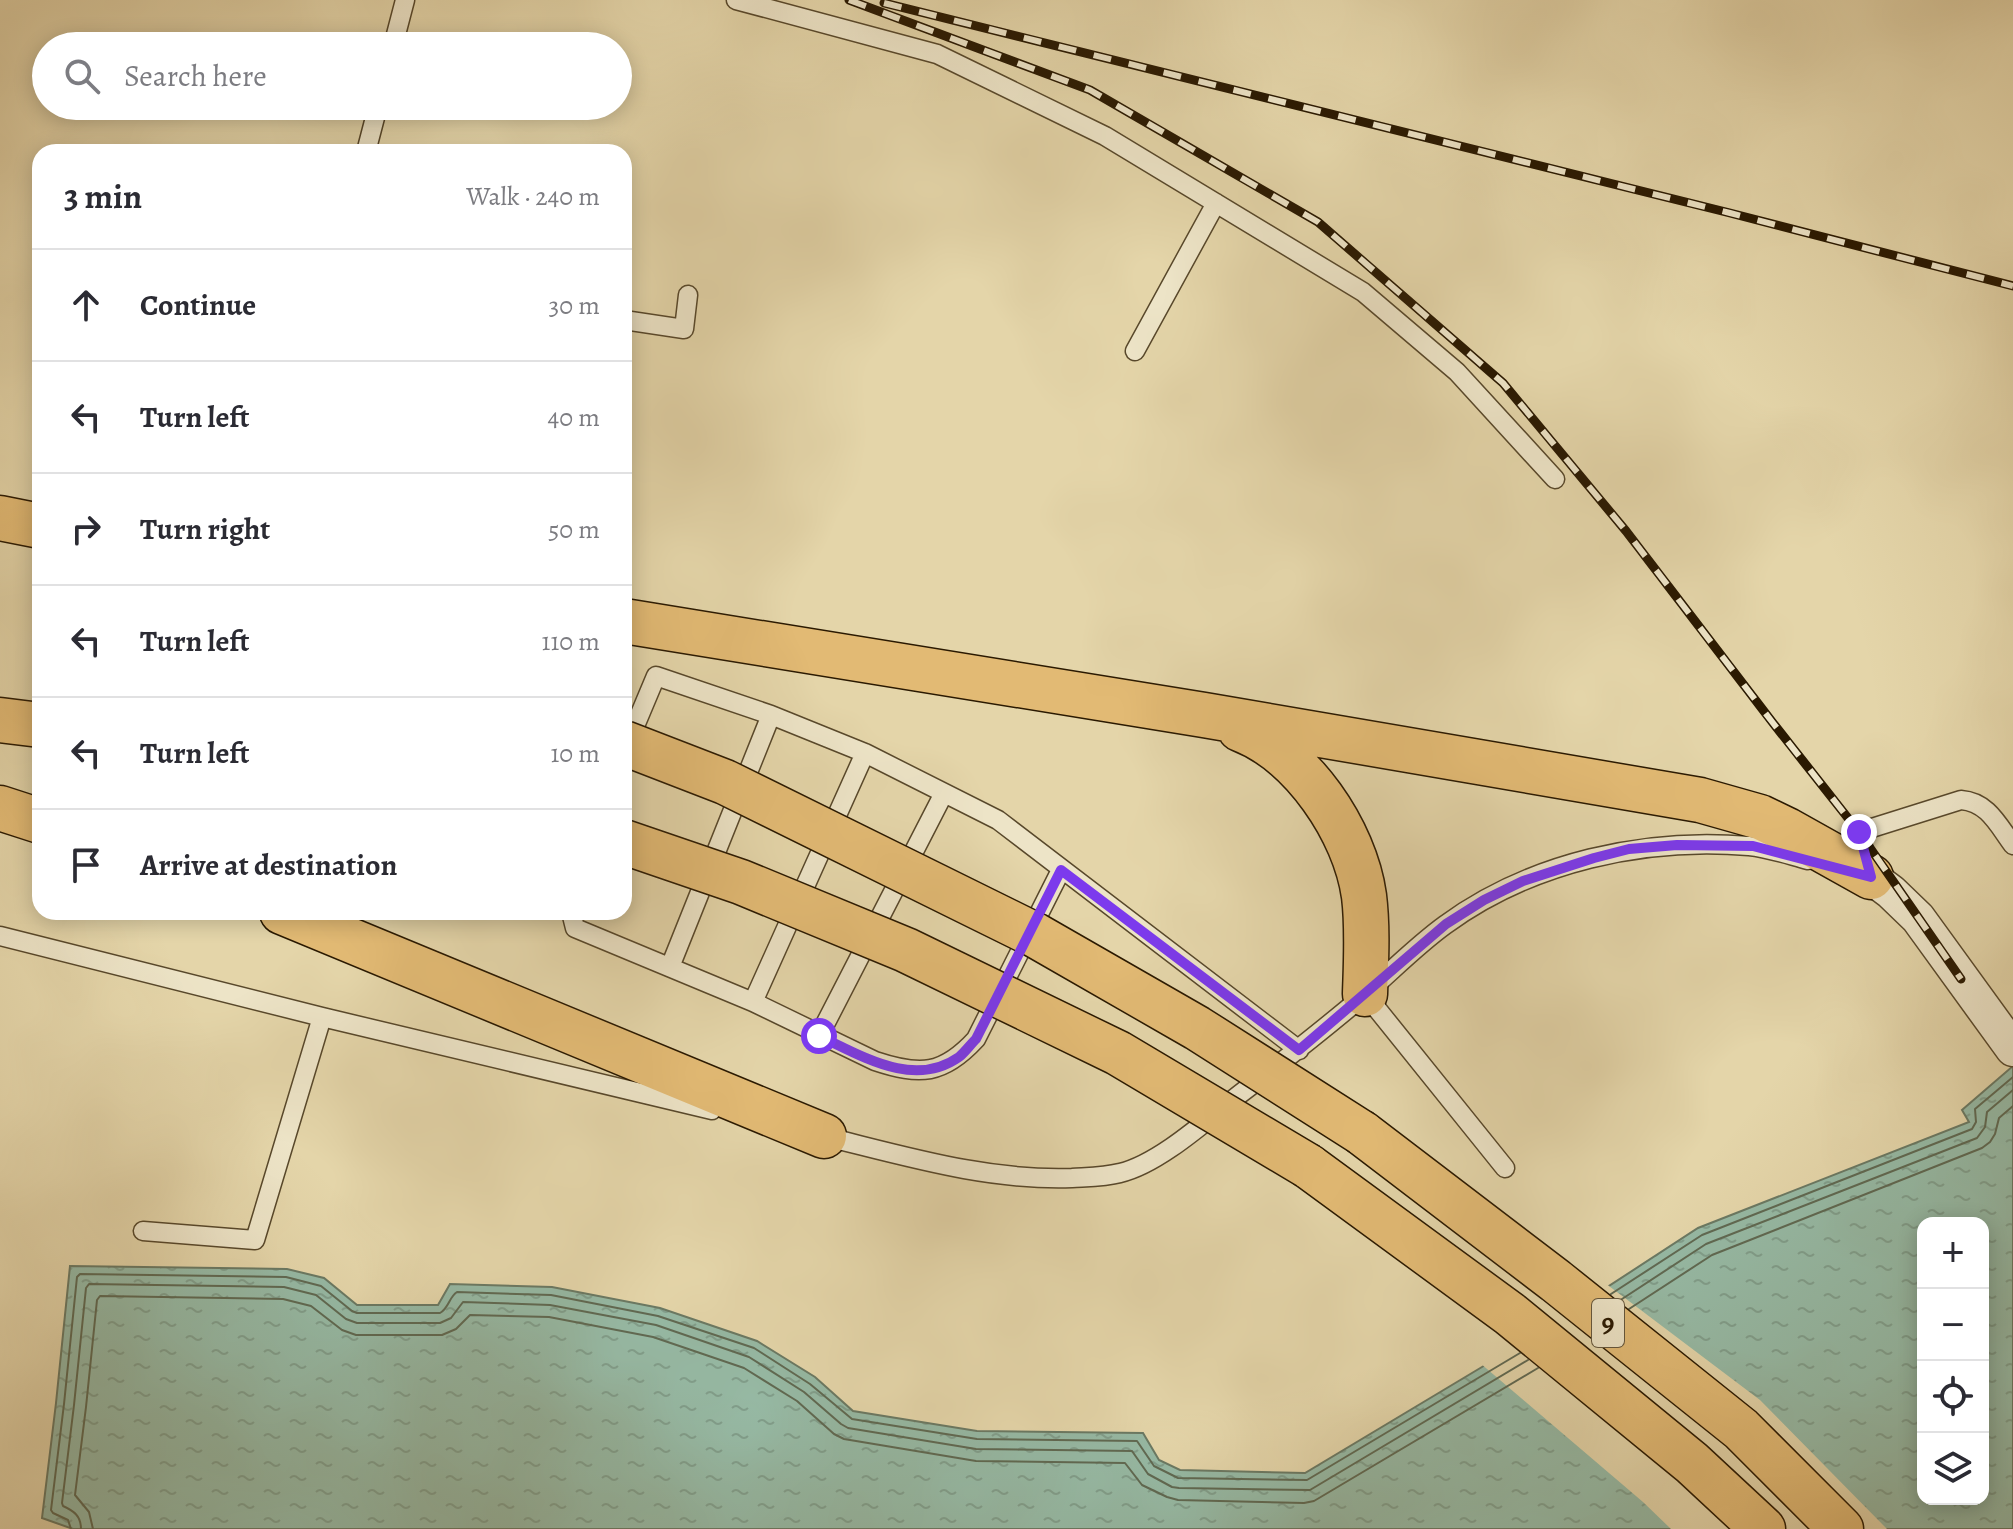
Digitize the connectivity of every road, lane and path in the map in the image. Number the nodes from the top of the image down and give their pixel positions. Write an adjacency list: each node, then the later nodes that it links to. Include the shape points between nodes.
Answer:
1 (405, 0): 3 (lane)
2 (736, 0): 6 (lane, via 937,54 1105,136)
3 (397, 32)
4 (374, 120): 5 (lane)
5 (368, 144)
6 (1216, 203): 9 (lane); 10 (lane, via 1363,292 1457,372)
7 (688, 295): 8 (lane, via 684,329)
8 (632, 321)
9 (1135, 351)
10 (1555, 479)
11 (632, 622): 13 (highway)
12 (771, 715): 16 (lane, via 656,676); 18 (lane); 29 (lane)
13 (1204, 715): 25 (highway, via 1700,800 1760,817); 30 (highway, via 1246,731 1294,765 1344,831 1363,893)
14 (0, 720): 15 (highway)
15 (32, 724)
16 (632, 733)
17 (632, 746): 40 (highway, 9, bridge, via 725,782 1035,935 1197,1028 1362,1133 1741,1429)
18 (865, 753): 19 (lane); 31 (lane)
19 (944, 793): 24 (lane, via 998,820); 33 (lane)
20 (0, 808): 21 (highway)
21 (32, 818)
22 (632, 845): 39 (highway, 9, bridge, via 741,882 906,950 1118,1053 1295,1158 1510,1314 1692,1463)
23 (2013, 845): 25 (lane, via 1987,810 1961,800 1859,832)
24 (1061, 870): 33 (lane, via 976,1039 960,1056 940,1067 895,1068); 35 (lane)
25 (1871, 877): 30 (lane, via 1753,846 1629,849 1523,881 1484,900 1446,924); 34 (street, via 1918,918)
26 (301, 920): 36 (highway)
27 (573, 920): 29 (lane, via 575,928)
28 (0, 936): 32 (lane)
29 (670, 967): 31 (lane)
30 (1365, 994): 35 (lane); 37 (lane)
31 (753, 1002): 33 (lane)
32 (322, 1017): 36 (lane); 38 (lane, via 255,1240)
33 (819, 1036)
34 (2013, 1049)
35 (1299, 1050): 36 (lane, via 1151,1162 1120,1173 1046,1179 1003,1176)
36 (824, 1136)
37 (1505, 1168)
38 (143, 1231)
39 (1763, 1529)
40 (1841, 1529)

